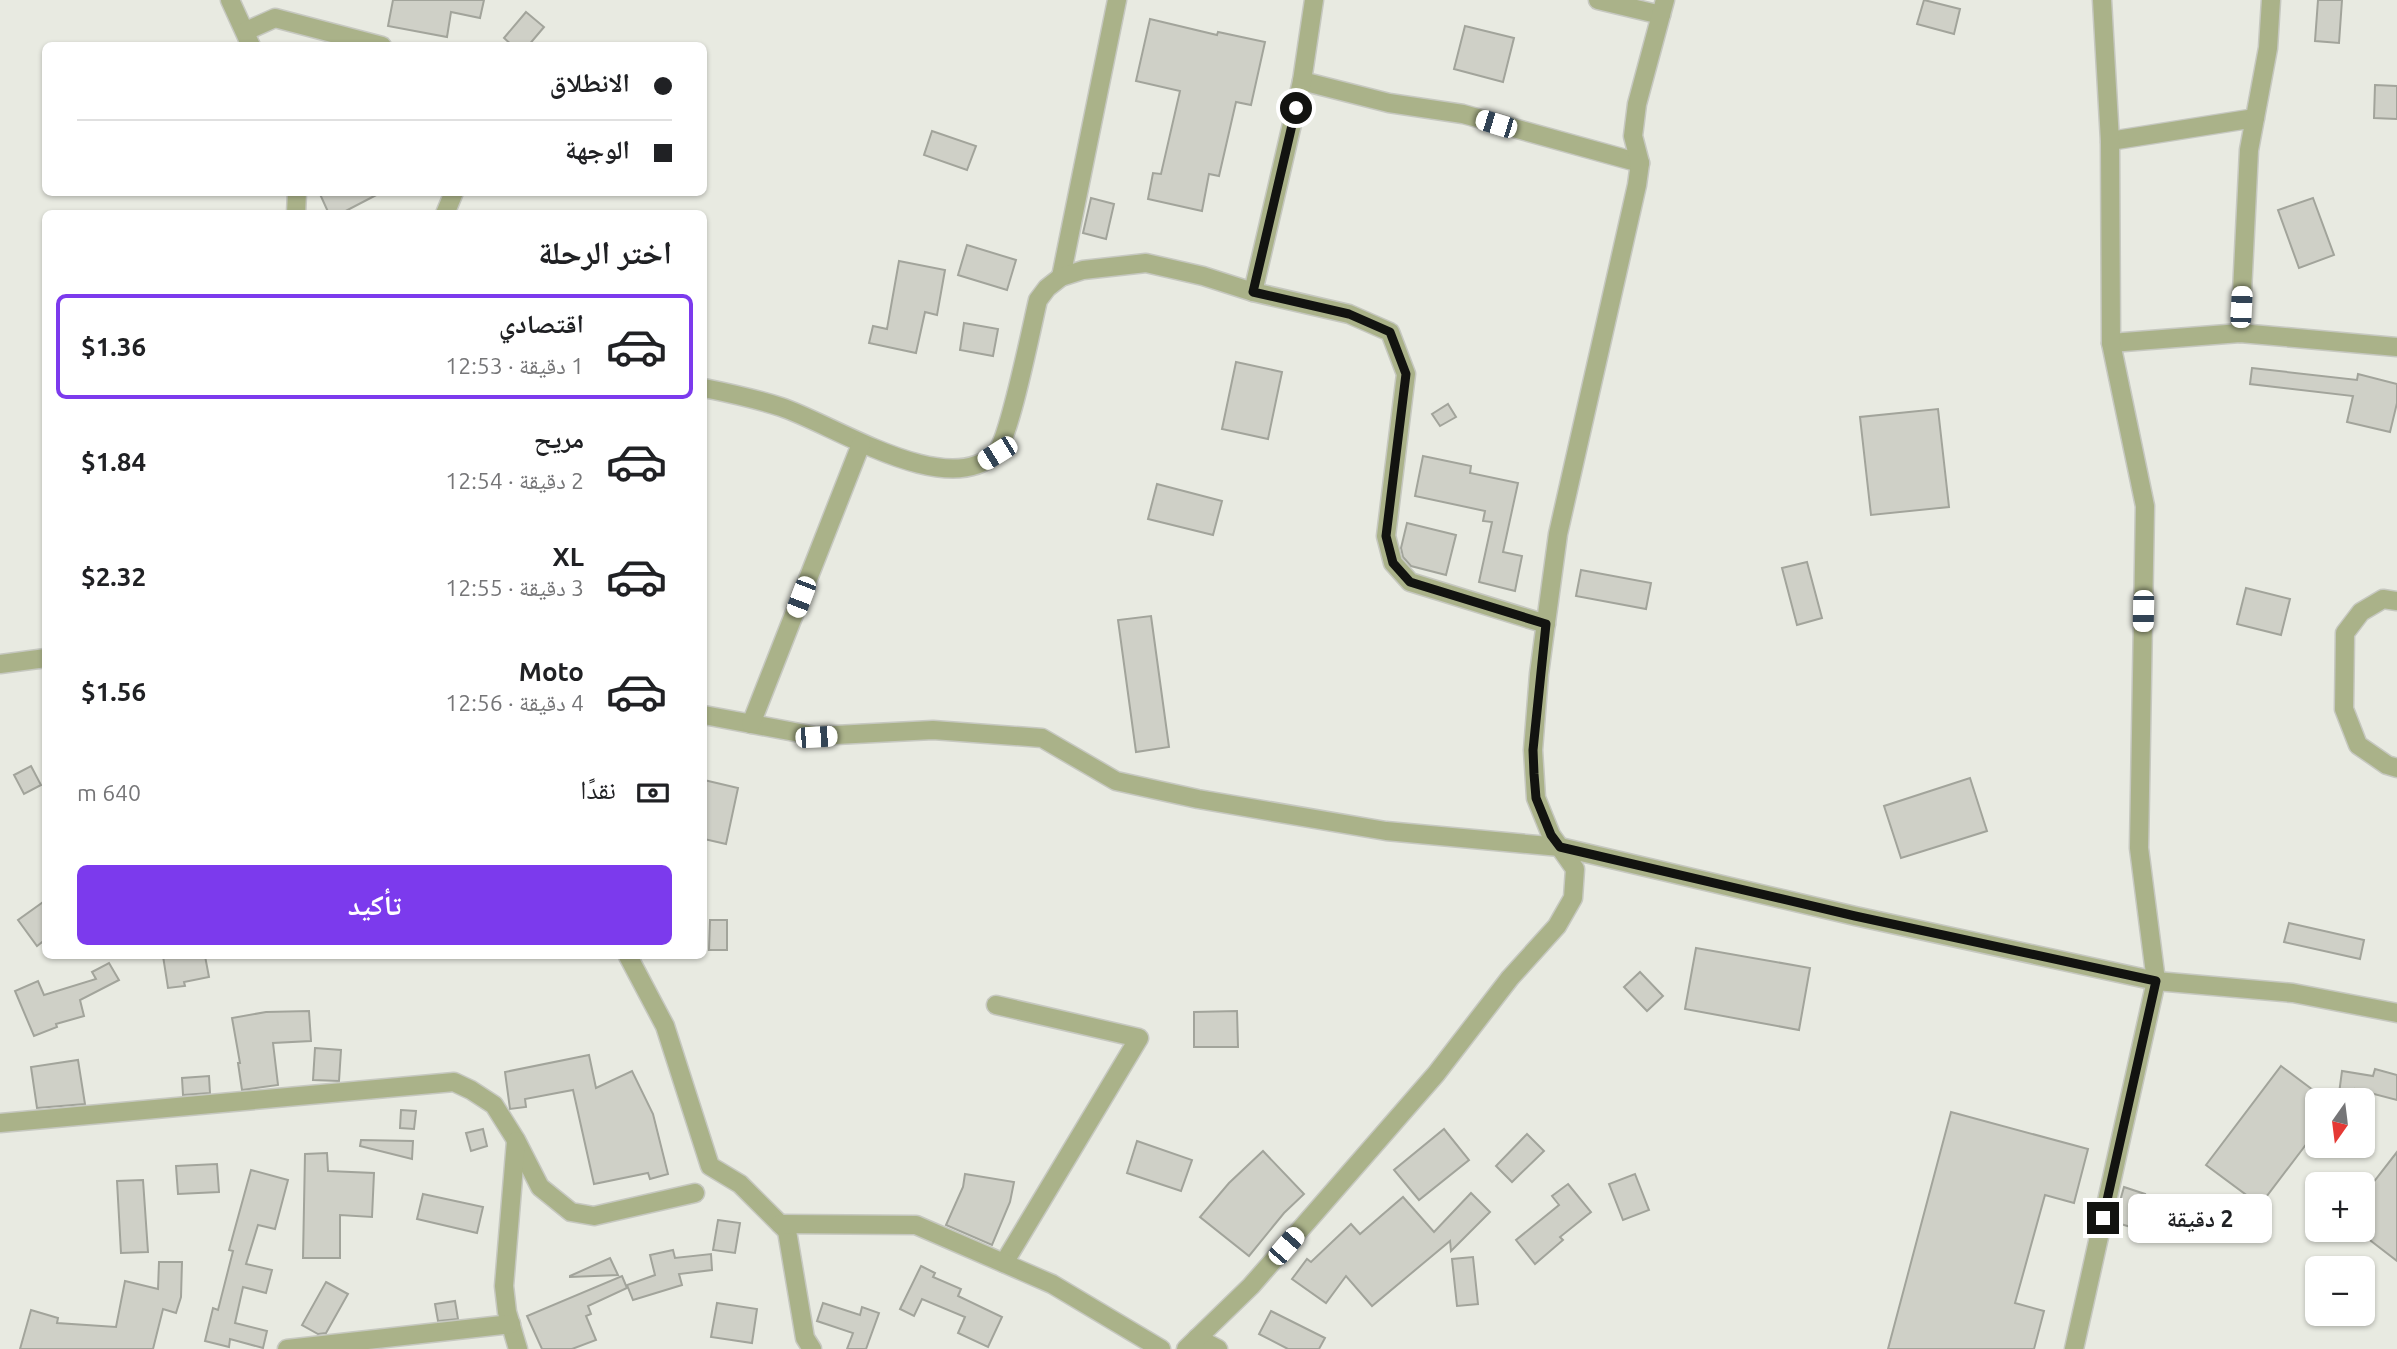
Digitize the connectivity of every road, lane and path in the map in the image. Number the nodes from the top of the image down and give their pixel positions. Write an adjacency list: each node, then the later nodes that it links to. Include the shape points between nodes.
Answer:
1 (230, 0): 8 (street)
2 (1117, 0): 14 (street)
3 (1314, 0): 10 (street)
4 (1598, 0): 7 (street)
5 (2102, 0): 12 (street)
6 (2271, 0): 11 (street)
7 (1663, 8): 13 (street, via 1637,104 1633,136)
8 (248, 38): 9 (street, via 275,18)
9 (367, 42)
10 (1302, 81): 13 (street, via 1389,103 1463,114); 15 (street)
11 (2255, 118): 12 (street); 16 (street, via 2249,150)
12 (2110, 141): 17 (street)
13 (1640, 163): 22 (street, via 1558,534)
14 (1061, 277): 15 (street, via 1146,263); 20 (street, via 1038,300 997,453 979,463 943,470)
15 (1253, 292): 22 (street, via 1349,314 1390,332 1406,374 1386,536 1393,563 1410,582)
16 (2240, 333): 17 (street); 18 (street)
17 (2110, 343): 30 (street, via 2145,506 2139,848)
18 (2397, 347)
19 (707, 389): 20 (street, via 783,407)
20 (861, 444): 26 (street)
21 (2397, 601): 27 (street, via 2383,599 2361,612 2345,633 2344,709 2358,745)
22 (1546, 624): 28 (street, via 1533,750 1535,786 1551,835)
23 (42, 659): 24 (street)
24 (0, 664)
25 (707, 716): 26 (street)
26 (751, 724): 28 (street, via 816,737 933,730 1042,738 1129,784 1386,831)
27 (2397, 768)
28 (1560, 847): 30 (street); 40 (street, via 1576,869 1573,898 1557,926 1436,1074 1251,1286)
29 (630, 959): 36 (street, via 665,1026 710,1166 740,1184)
30 (2156, 981): 32 (street, via 2293,993); 46 (street)
31 (996, 1005): 37 (street, via 1139,1038)
32 (2397, 1013)
33 (0, 1123): 34 (street, via 454,1082 494,1105)
34 (516, 1140): 35 (street, via 540,1187 571,1212 594,1216); 38 (street, via 504,1274)
35 (695, 1193)
36 (779, 1224): 37 (street, via 916,1224); 43 (street, via 787,1231 805,1338)
37 (1004, 1263): 44 (street, via 1052,1284)
38 (511, 1324): 39 (street); 42 (street)
39 (398, 1342): 41 (street)
40 (1192, 1343): 45 (street)
41 (286, 1349)
42 (518, 1349)
43 (812, 1349)
44 (1161, 1349)
45 (1218, 1349)
46 (2074, 1349)

